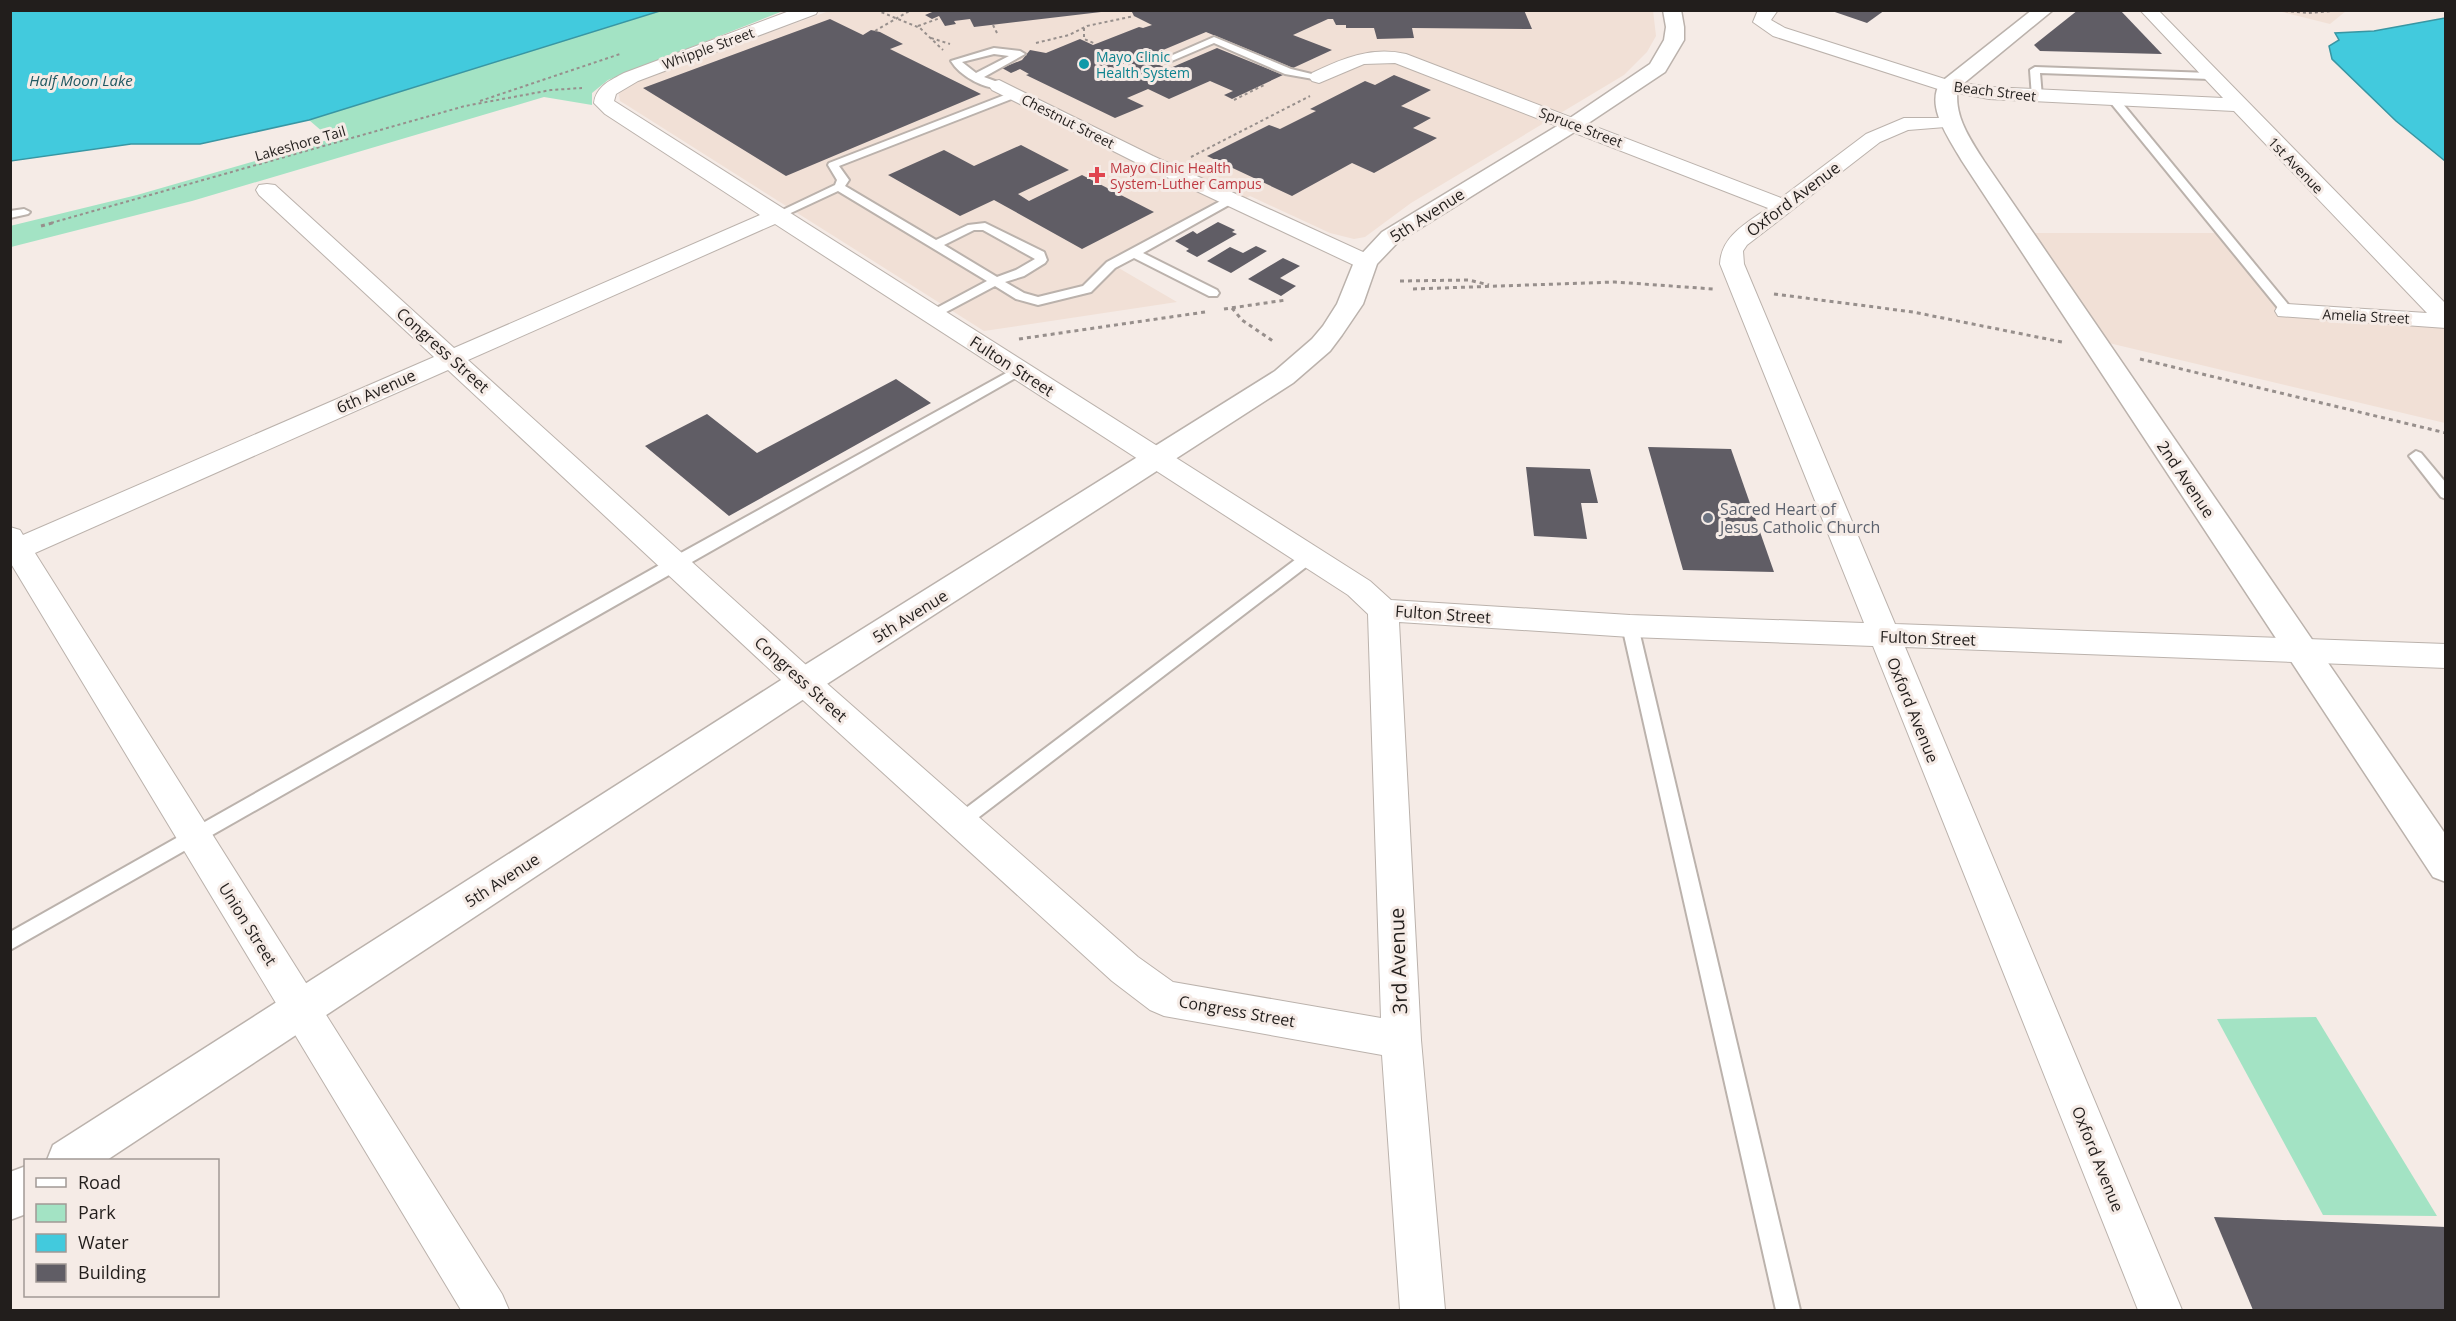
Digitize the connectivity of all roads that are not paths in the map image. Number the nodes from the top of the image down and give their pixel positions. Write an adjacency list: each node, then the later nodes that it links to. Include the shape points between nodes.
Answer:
1 (810, 10): 11 (street, Whipple Street)
2 (1672, 10): 17 (main road, 5th Avenue, via 1674,40 1658,68)
3 (2044, 10): 10 (main road)
4 (2148, 10): 8 (street, 1st Avenue)
5 (1766, 16): 10 (street, Beach Street, via 1779,32)
6 (1164, 61): 9 (lane, via 1214,40 1289,72)
7 (976, 76): 7 (lane, via 1020,54 994,51 956,61); 12 (lane)
8 (2210, 76): 13 (lane, via 2034,70); 15 (street, 1st Avenue)
9 (1319, 77): 17 (street, Spruce Street, via 1376,55 1405,59)
10 (1948, 86): 13 (street, Beach Street); 16 (main road, 2nd Avenue, via 1945,103)
11 (599, 89): 24 (street, Fulton Street, via 604,103 612,110)
12 (1007, 90): 18 (lane, via 833,165 843,180); 20 (street, Chestnut Street)
13 (2037, 97): 14 (street, Beach Street)
14 (2114, 100): 15 (street, Beach Street); 30 (lane)
15 (2239, 105): 32 (street, 1st Avenue)
16 (1951, 122): 21 (street, Oxford Avenue, via 1912,122 1892,128); 44 (main road, 2nd Avenue)
17 (1574, 124): 21 (street, Spruce Street); 27 (main road, 5th Avenue, via 1390,237)
18 (839, 188): 24 (lane); 25 (lane)
19 (267, 190): 33 (street, Congress Street)
20 (1232, 199): 26 (lane); 27 (street, Chestnut Street)
21 (1783, 206): 43 (street, Oxford Avenue, via 1738,241 1732,251 1732,264)
22 (24, 212): 23 (lane)
23 (10, 215)
24 (776, 216): 31 (street, Fulton Street); 33 (street, 6th Avenue)
25 (935, 245): 28 (lane); 28 (lane, via 972,227 985,226 1041,257 1040,262)
26 (1132, 252): 28 (lane, via 1080,292 1033,301); 29 (lane)
27 (1366, 262): 36 (main road, 5th Avenue, via 1350,304 1321,345 1284,377)
28 (996, 282): 31 (lane)
29 (1214, 293)
30 (2287, 311): 32 (street, Amelia Street)
31 (933, 315): 34 (street, Fulton Street)
32 (2445, 320)
33 (451, 357): 38 (street, 6th Avenue); 40 (street, Congress Street)
34 (1019, 370): 36 (street, Fulton Street); 40 (lane)
35 (2416, 456): 37 (lane)
36 (1154, 459): 39 (street, Fulton Street); 46 (main road, 5th Avenue)
37 (2445, 494)
38 (13, 546): 48 (street, Union Street)
39 (1309, 557): 41 (street, Fulton Street, via 1359,588); 47 (lane)
40 (675, 563): 46 (street, Congress Street); 48 (lane)
41 (1383, 610): 42 (street, Fulton Street); 52 (street, 3rd Avenue)
42 (1630, 626): 43 (street, Fulton Street); 58 (lane)
43 (1883, 636): 44 (street, Fulton Street); 59 (street, Oxford Avenue)
44 (2301, 651): 45 (street, Fulton Street); 49 (main road, 2nd Avenue)
45 (2445, 656)
46 (804, 682): 47 (street, Congress Street); 51 (main road, 5th Avenue)
47 (960, 822): 52 (street, Congress Street, via 1125,969 1164,998)
48 (195, 838): 50 (lane); 51 (street, Union Street)
49 (2445, 866)
50 (10, 942)
51 (302, 1010): 53 (main road, 5th Avenue); 56 (street, Union Street)
52 (1401, 1040): 57 (street, 3rd Avenue)
53 (72, 1159)
54 (24, 1189): 55 (main road)
55 (10, 1198)
56 (486, 1311)
57 (1422, 1311)
58 (1788, 1311)
59 (2160, 1311)

